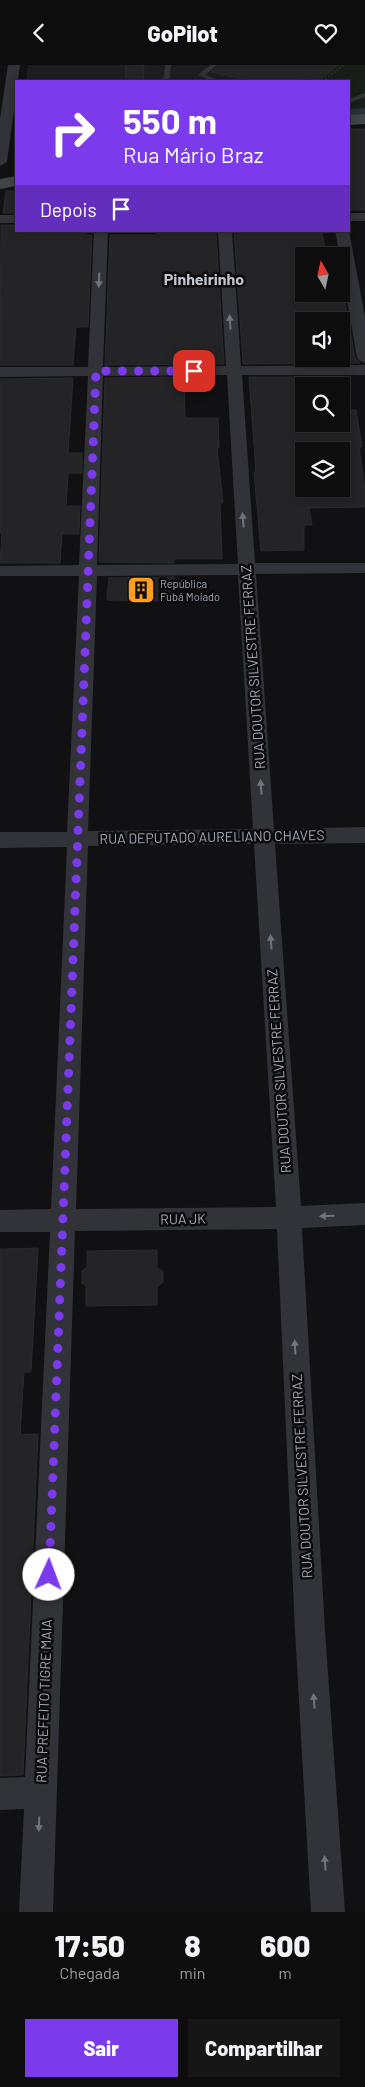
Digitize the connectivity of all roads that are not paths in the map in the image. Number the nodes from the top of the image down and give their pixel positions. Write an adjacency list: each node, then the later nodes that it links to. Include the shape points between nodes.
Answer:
1 (14, 65): 14 (street)
2 (168, 65): 6 (lane)
3 (202, 65): 5 (lane)
4 (214, 65): 5 (lane)
5 (201, 75): 7 (lane)
6 (166, 80)
7 (215, 80)
8 (365, 95): 9 (lane)
9 (350, 101)
10 (365, 104): 11 (main road)
11 (350, 105)
12 (365, 119): 13 (main road)
13 (350, 120)
14 (0, 162)
15 (15, 163): 16 (main road)
16 (0, 166)
17 (15, 181): 18 (main road)
18 (0, 184)
19 (350, 217): 20 (street)
20 (365, 217)
21 (0, 219): 22 (street)
22 (15, 219)
23 (101, 232): 28 (street, RUA PREFEITO TIGRE MAIA, one-way to 28)
24 (224, 232): 29 (street, RUA DOUTOR SILVESTRE FERRAZ, one-way to 24)
25 (342, 232): 26 (street)
26 (365, 358)
27 (365, 370): 29 (street)
28 (96, 371): 29 (street); 30 (street); 33 (street, RUA PREFEITO TIGRE MAIA)
29 (234, 371): 32 (street, RUA DOUTOR SILVESTRE FERRAZ, one-way to 29)
30 (0, 372)
31 (365, 568): 32 (street)
32 (246, 569): 33 (street); 36 (street, RUA DOUTOR SILVESTRE FERRAZ, one-way to 32)
33 (88, 570): 34 (street); 38 (street, RUA PREFEITO TIGRE MAIA)
34 (0, 571)
35 (365, 835): 36 (street, RUA DEPUTADO AURELIANO CHAVES)
36 (264, 836): 38 (street, RUA DEPUTADO AURELIANO CHAVES); 40 (street, RUA DOUTOR SILVESTRE FERRAZ, one-way to 36)
37 (0, 839): 38 (street, RUA DEPUTADO AURELIANO CHAVES)
38 (78, 839): 41 (street, RUA PREFEITO TIGRE MAIA)
39 (365, 1214): 40 (street, RUA JK, one-way to 40)
40 (289, 1218): 41 (street, RUA JK); 46 (street, RUA DOUTOR SILVESTRE FERRAZ, one-way to 40)
41 (63, 1220): 42 (street, RUA JK); 43 (street, RUA PREFEITO TIGRE MAIA)
42 (0, 1221)
43 (40, 1792): 44 (street); 45 (street, RUA PREFEITO TIGRE MAIA, one-way to 45)
44 (0, 1794)
45 (36, 1912)
46 (328, 1912)

